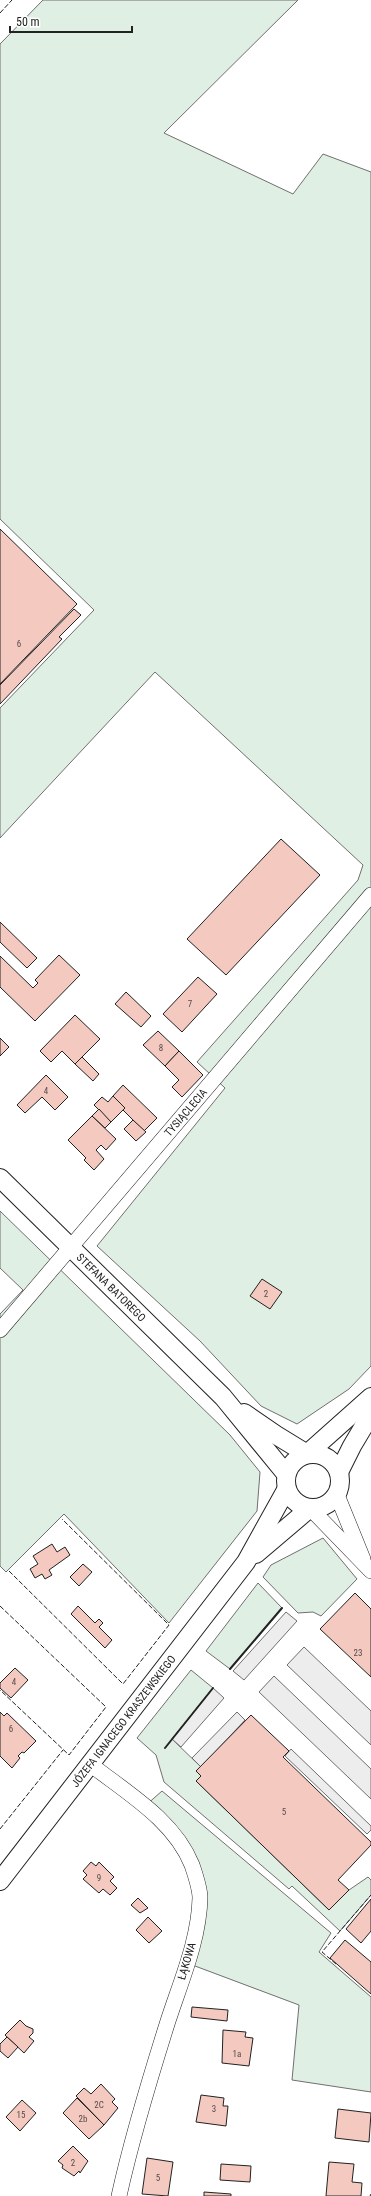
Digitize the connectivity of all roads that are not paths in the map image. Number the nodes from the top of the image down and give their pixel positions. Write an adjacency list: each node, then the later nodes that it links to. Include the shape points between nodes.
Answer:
1 (371, 895): 3 (street, TYSIĄCLECIA)
2 (0, 1178): 3 (street, STEFANA BATOREGO)
3 (72, 1247): 4 (street, TYSIĄCLECIA); 5 (street, STEFANA BATOREGO)
4 (0, 1330)
5 (223, 1397): 8 (street, STEFANA BATOREGO); 10 (street, STEFANA BATOREGO)
6 (371, 1397): 8 (street)
7 (371, 1414): 9 (street)
8 (307, 1454): 9 (street, via 315,1453 330,1459); 10 (street, via 294,1460)
9 (339, 1472): 11 (street, via 340,1487)
10 (286, 1482): 12 (street, via 296,1502); 13 (street, JÓZEFA IGNACEGO KRASZEWSKIEGO)
11 (337, 1495): 12 (street, via 325,1505); 14 (street)
12 (310, 1508): 13 (street, JÓZEFA IGNACEGO KRASZEWSKIEGO); 14 (street)
13 (246, 1562): 15 (street, JÓZEFA IGNACEGO KRASZEWSKIEGO)
14 (369, 1569)
15 (90, 1764): 16 (street, JÓZEFA IGNACEGO KRASZEWSKIEGO); 17 (street, ŁĄKOWA, via 163,1822 192,1865 200,1896 192,1947 166,2027)
16 (0, 1880)
17 (119, 2196)

